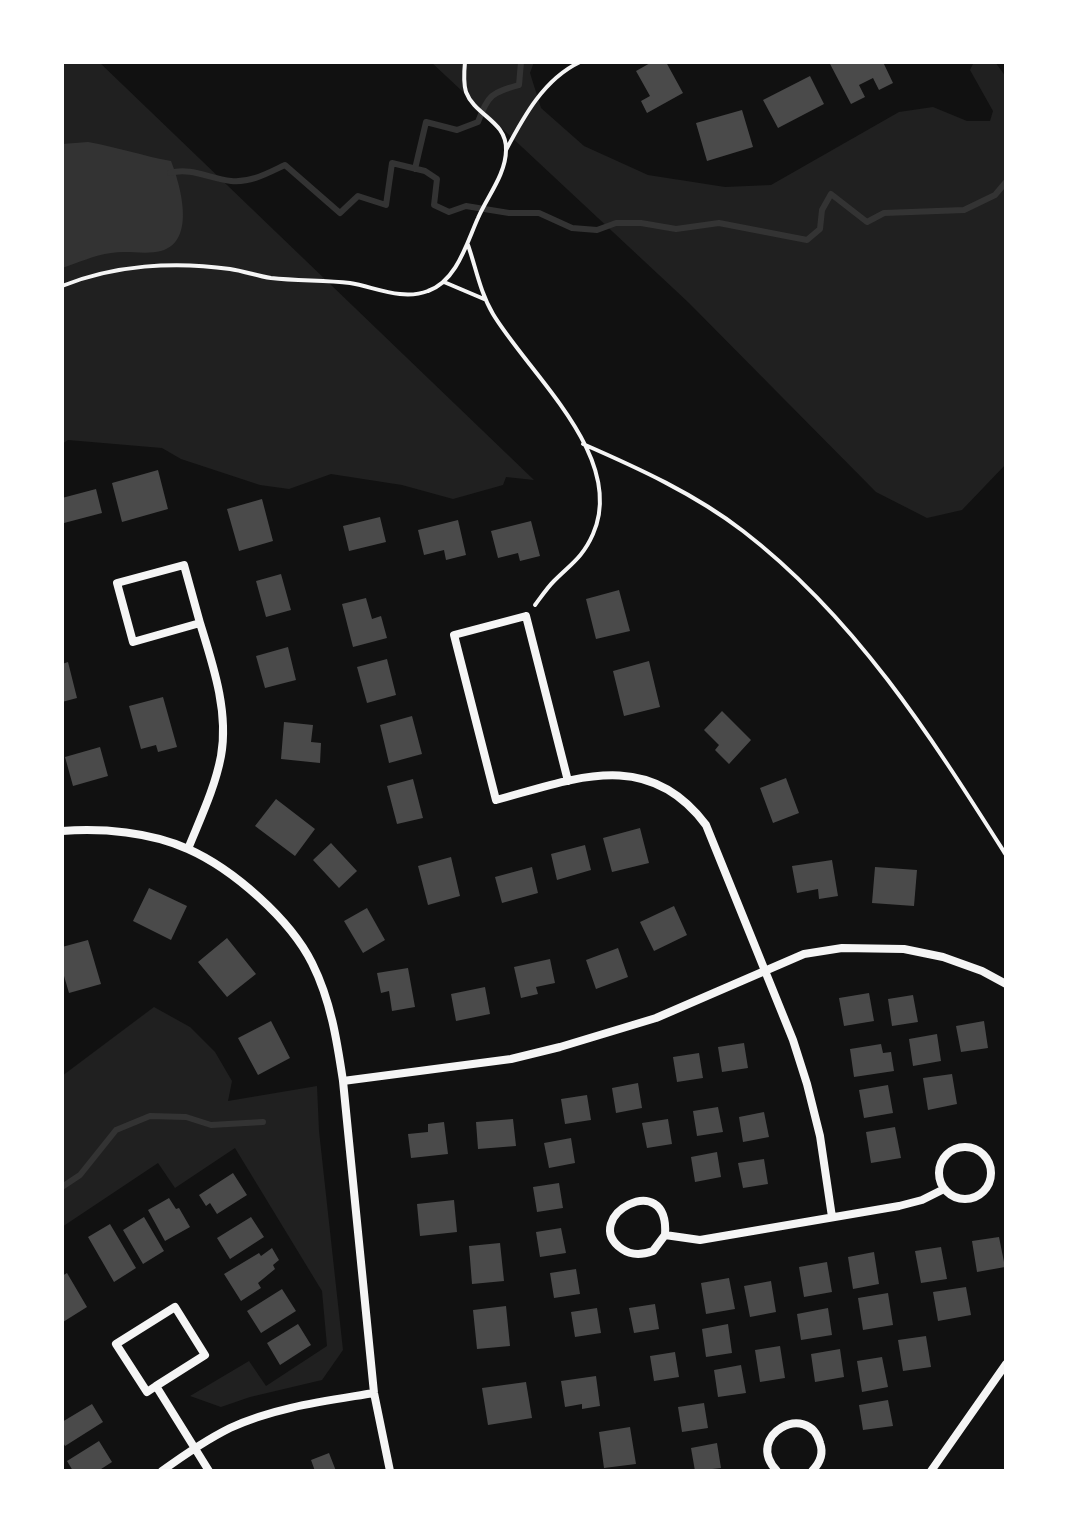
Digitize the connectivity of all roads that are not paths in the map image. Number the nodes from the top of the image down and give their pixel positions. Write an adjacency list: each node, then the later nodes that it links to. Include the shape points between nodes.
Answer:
1 (200, 623): 1 (street, via 133,642 117,583 184,565); 4 (street, via 220,692 221,753)
2 (568, 781): 2 (street, via 496,800 454,635 526,616); 5 (street, via 641,778 692,806 711,836)
3 (62, 831): 4 (street, via 118,832)
4 (188, 849): 7 (street, via 251,891 298,938 325,992)
5 (765, 970): 6 (street, via 804,954 872,947 943,957); 7 (street, via 656,1018 560,1047 511,1059); 9 (street, via 807,1084)
6 (1006, 984)
7 (343, 1081): 13 (street)
8 (944, 1189): 8 (street, via 962,1199 981,1194 991,1178 984,1154 960,1146 944,1156 938,1176); 9 (street, via 899,1206)
9 (832, 1217): 10 (street, via 700,1240)
10 (665, 1235): 10 (street, via 653,1251 635,1255 616,1244 613,1218 628,1203 646,1202 663,1215)
11 (1006, 1364): 20 (street)
12 (156, 1386): 12 (street, via 205,1355 175,1307 116,1344 147,1392); 14 (street)
13 (374, 1393): 14 (street, via 262,1416); 17 (street)
14 (195, 1448): 15 (street); 16 (street)
15 (162, 1471)
16 (209, 1471)
17 (390, 1471)
18 (777, 1471): 19 (street, via 767,1447 773,1434 789,1423 801,1423 818,1436 822,1449)
19 (812, 1471)
20 (931, 1471)

